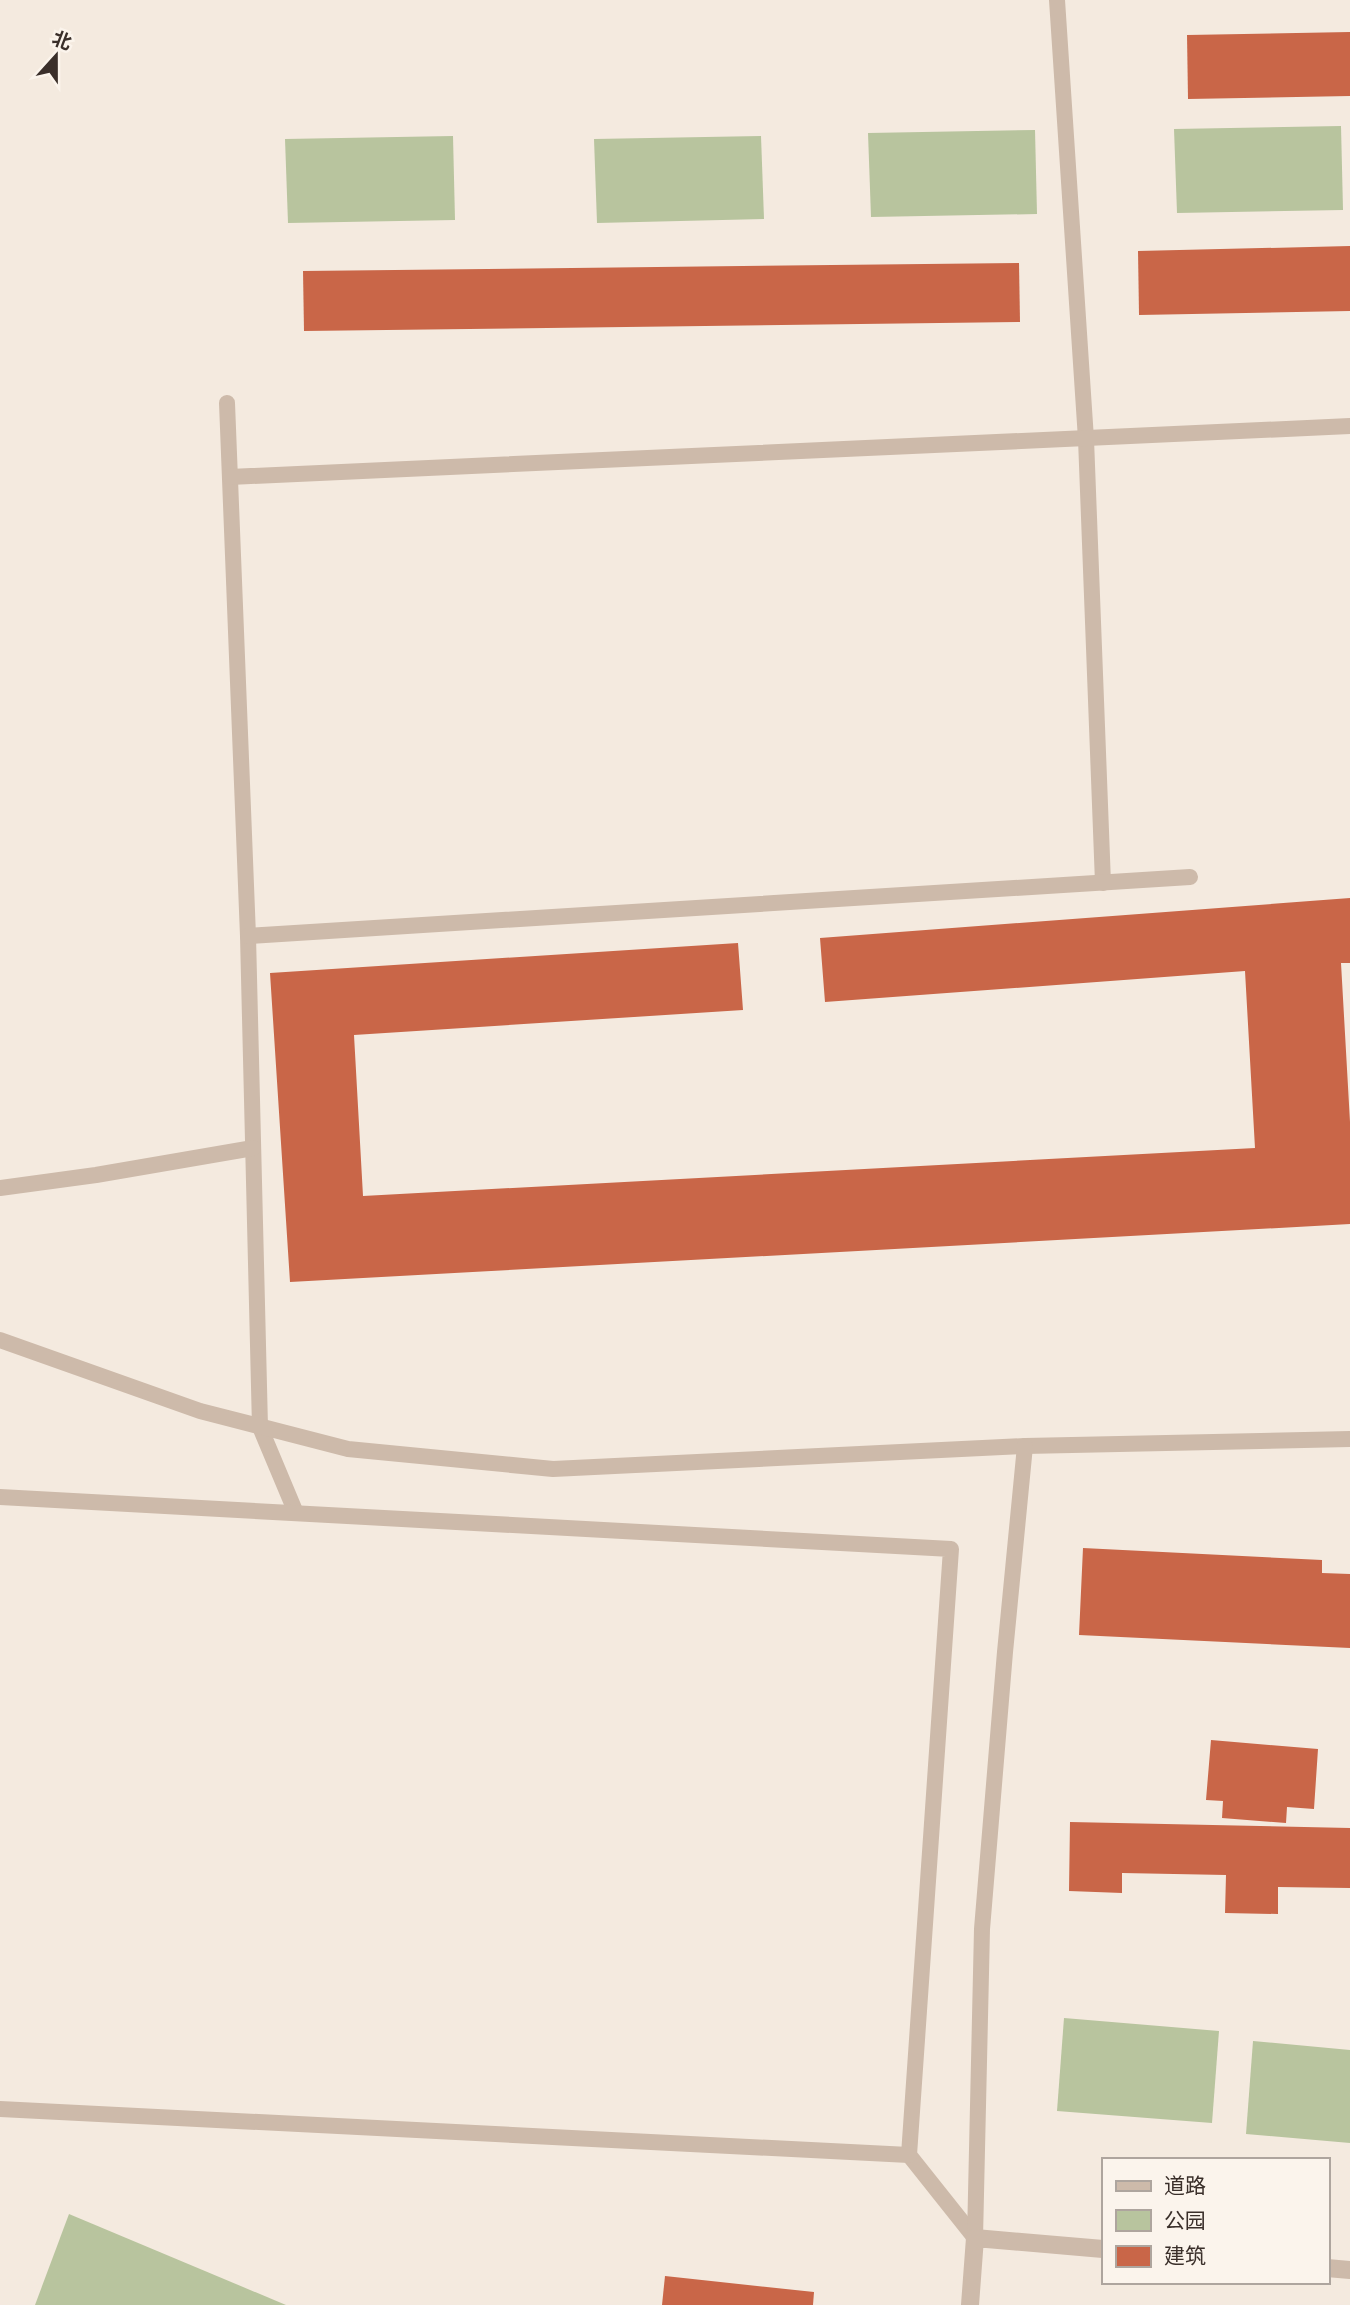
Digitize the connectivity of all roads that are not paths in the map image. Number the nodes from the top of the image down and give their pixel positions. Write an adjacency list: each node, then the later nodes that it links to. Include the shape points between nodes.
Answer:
1 (1057, 0): 4 (lane)
2 (227, 402): 5 (lane)
3 (1350, 426): 4 (lane)
4 (1086, 439): 5 (lane); 7 (lane)
5 (230, 477): 8 (lane)
6 (1190, 877): 7 (lane)
7 (1103, 883): 8 (lane)
8 (248, 936): 9 (lane)
9 (253, 1148): 10 (lane); 12 (lane)
10 (0, 1188)
11 (0, 1340): 12 (lane, via 200,1411)
12 (260, 1427): 14 (lane, via 348,1449 553,1469); 16 (lane)
13 (1350, 1439): 14 (lane)
14 (1026, 1446): 19 (lane, via 982,1929)
15 (0, 1497): 16 (lane)
16 (296, 1513): 18 (lane, via 951,1549)
17 (0, 2109): 18 (lane)
18 (909, 2155): 19 (lane)
19 (975, 2238): 20 (street); 23 (street)
20 (1102, 2249)
21 (1329, 2268): 22 (street)
22 (1350, 2270)
23 (970, 2305)

